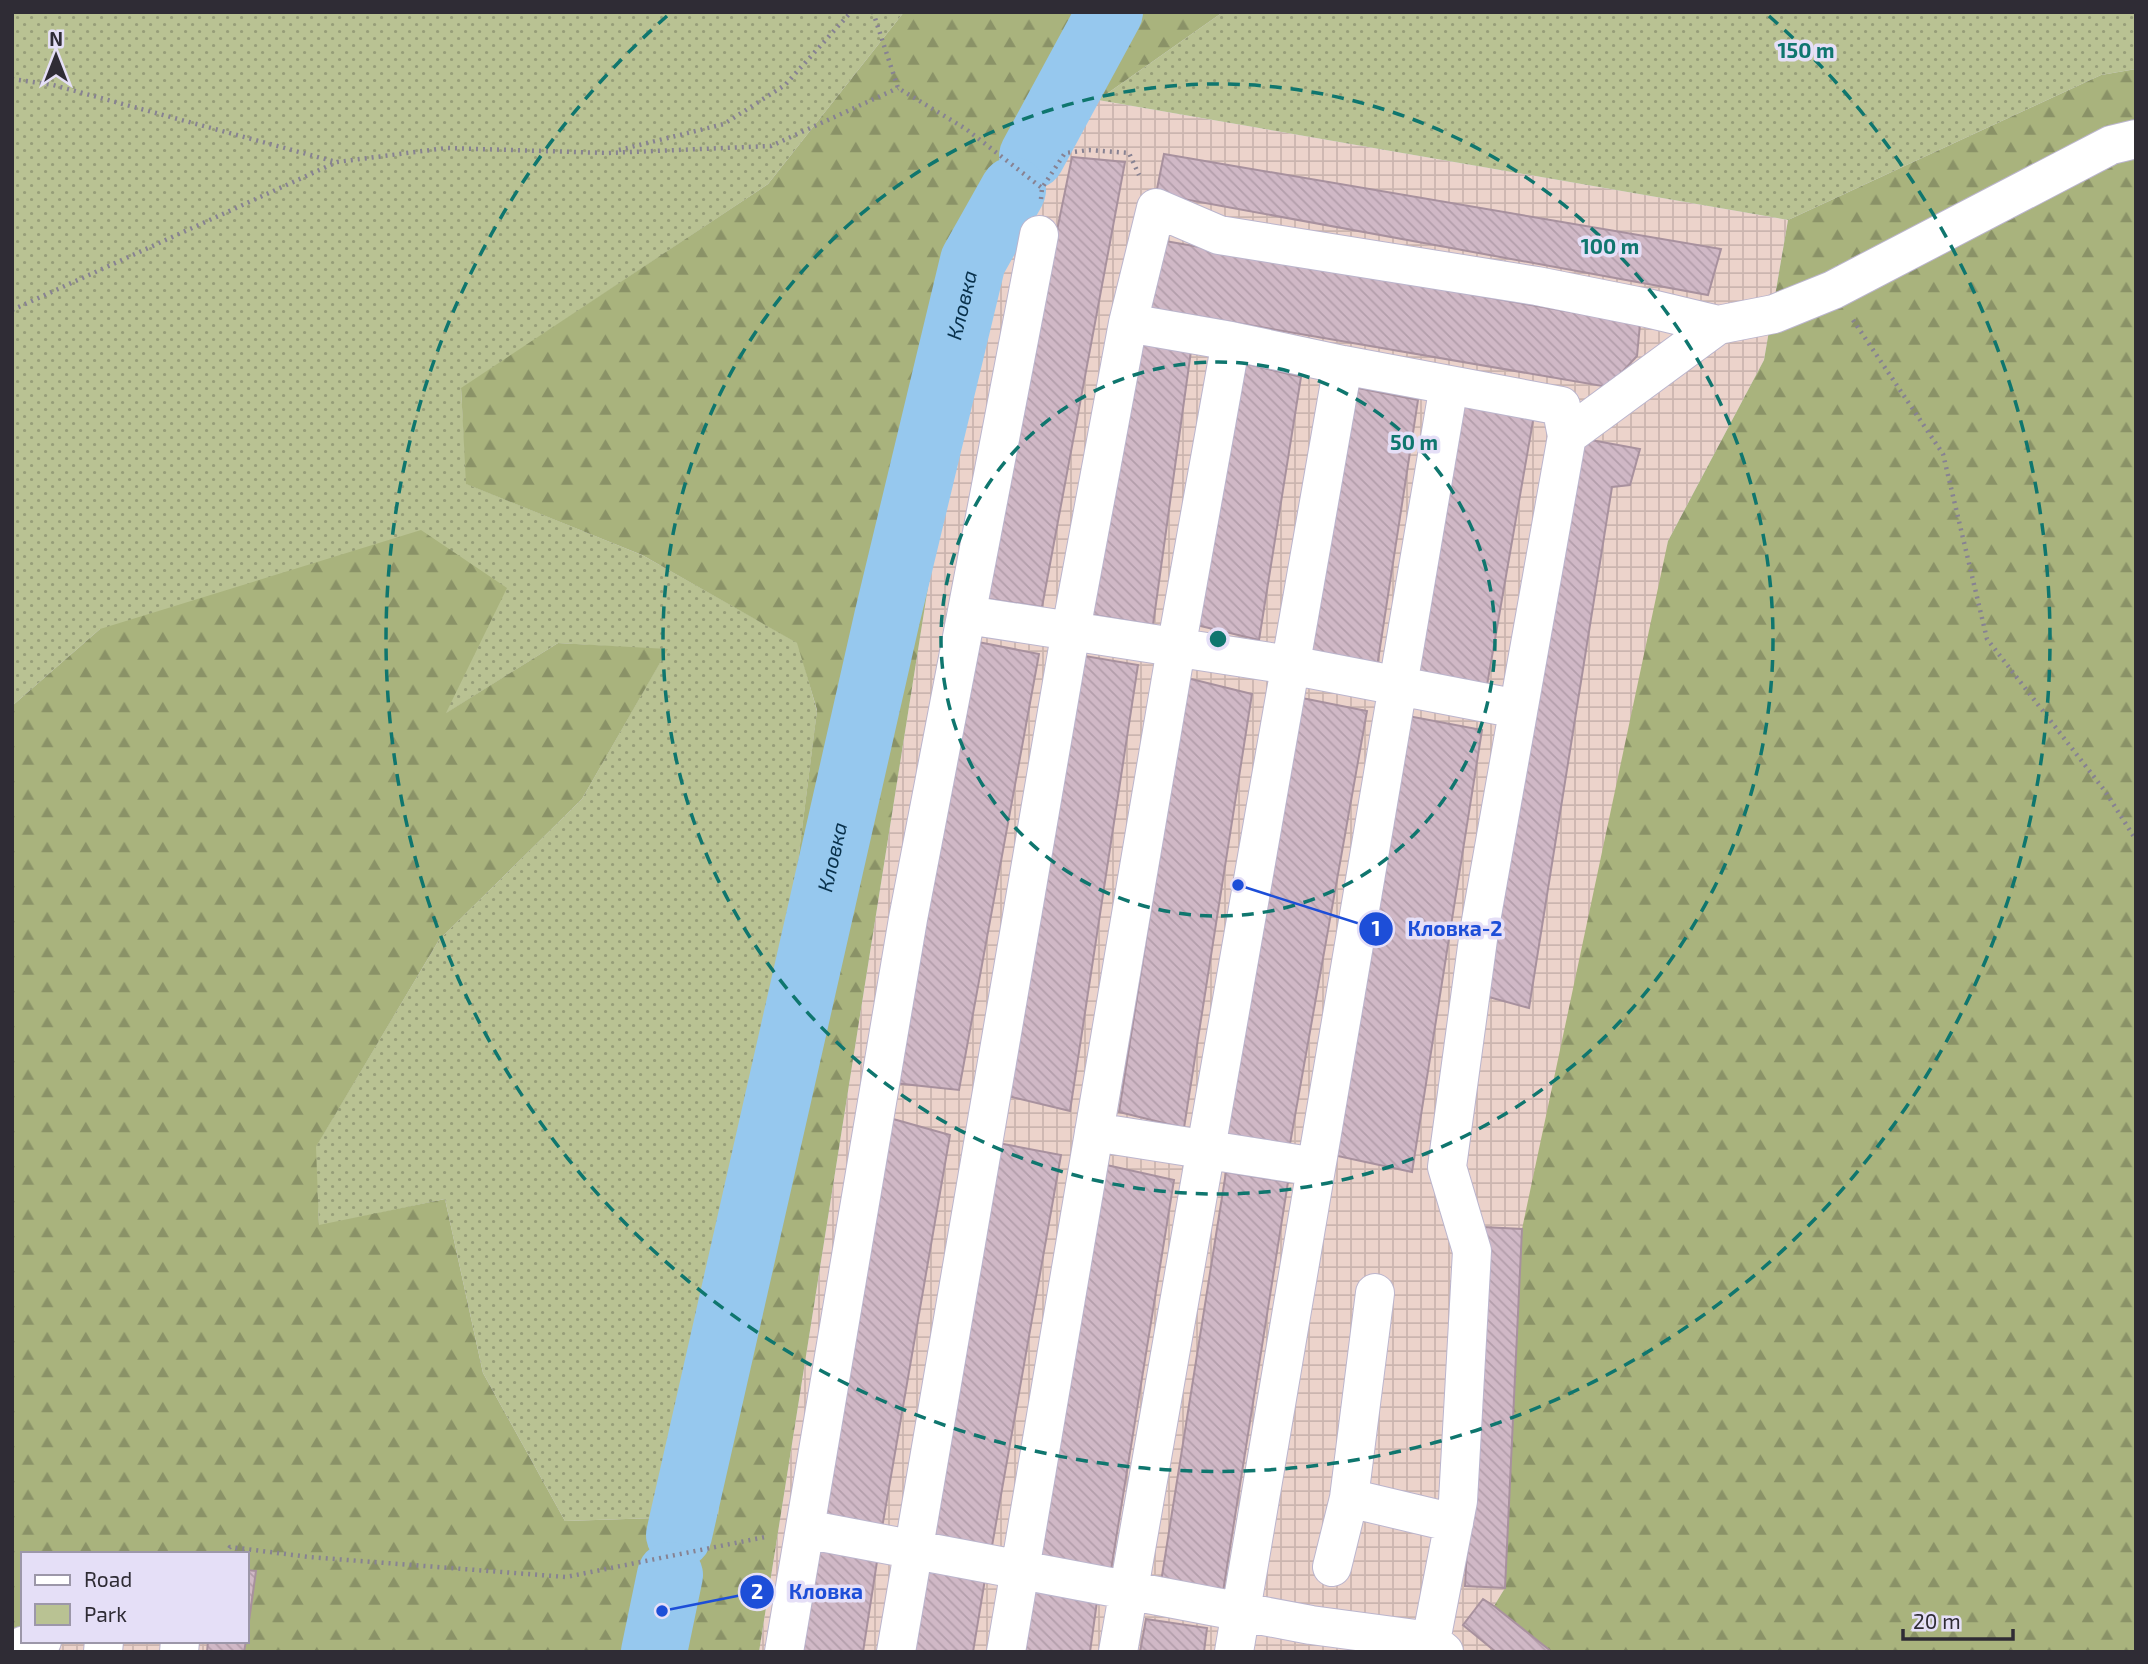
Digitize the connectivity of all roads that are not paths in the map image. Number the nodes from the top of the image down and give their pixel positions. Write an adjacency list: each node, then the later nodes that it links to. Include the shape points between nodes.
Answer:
1 (2136, 139): 4 (lane, via 2111,145 1833,290 1774,314)
2 (1039, 235): 9 (lane)
3 (1128, 324): 4 (lane, via 1156,208 1219,235 1537,286); 5 (lane); 10 (lane)
4 (1718, 325): 8 (lane)
5 (1231, 341): 6 (lane); 11 (lane)
6 (1343, 365): 7 (lane); 12 (lane)
7 (1449, 385): 8 (lane, via 1561,406); 13 (lane)
8 (1567, 436): 14 (lane)
9 (967, 615): 10 (lane); 21 (lane, via 908,919)
10 (1071, 630): 11 (lane); 22 (lane)
11 (1176, 649): 12 (lane); 15 (lane)
12 (1290, 666): 13 (lane); 16 (lane)
13 (1398, 685): 14 (lane); 17 (lane)
14 (1518, 709): 20 (lane, via 1479,932 1447,1167 1472,1251)
15 (1094, 1132): 16 (lane); 24 (lane)
16 (1205, 1150): 17 (lane); 25 (lane)
17 (1315, 1167): 26 (lane)
18 (1376, 1293): 19 (lane)
19 (1349, 1498): 20 (lane); 23 (lane)
20 (1454, 1523): 28 (lane)
21 (805, 1529): 22 (lane); 30 (lane)
22 (912, 1550): 24 (lane); 31 (lane)
23 (1332, 1567)
24 (1020, 1570): 25 (lane); 32 (lane)
25 (1128, 1591): 26 (lane); 33 (lane)
26 (1240, 1612): 28 (lane); 34 (lane)
27 (34, 1643): 29 (lane)
28 (1437, 1647)
29 (16, 1652)
30 (784, 1652)
31 (896, 1652)
32 (1006, 1652)
33 (1118, 1652)
34 (1234, 1652)

